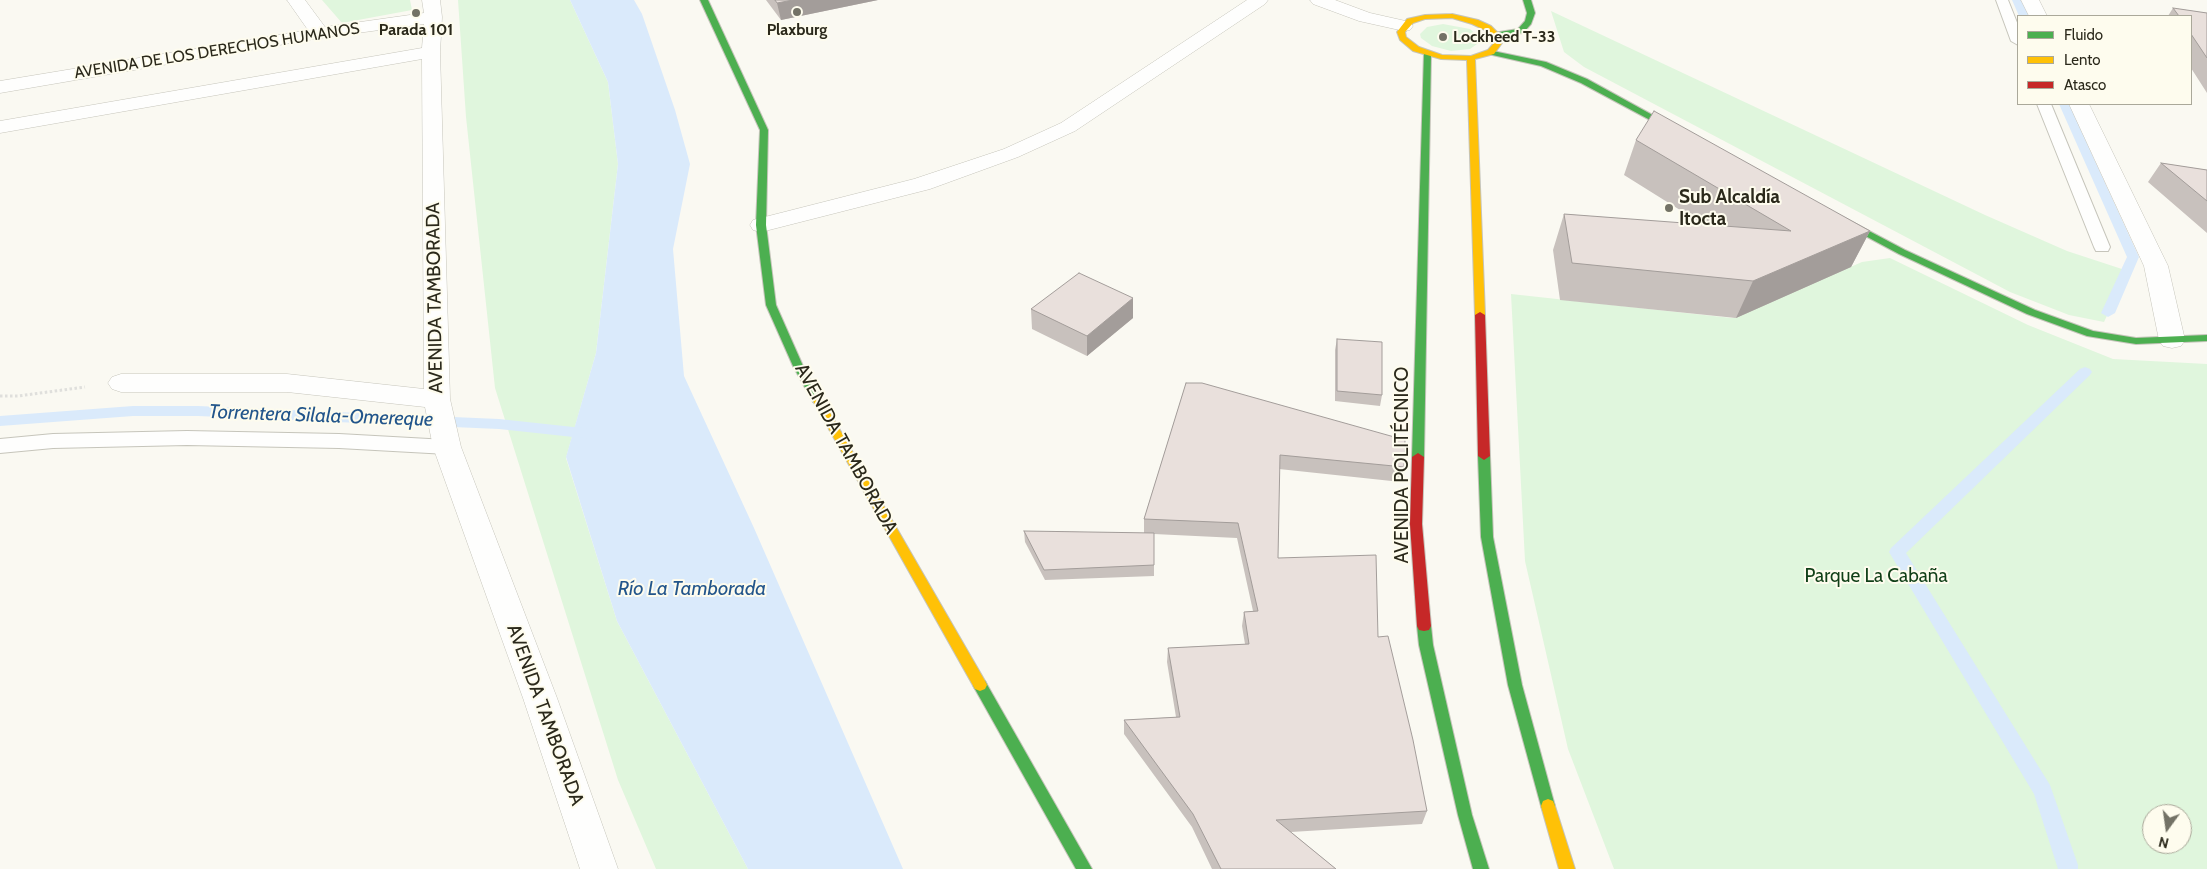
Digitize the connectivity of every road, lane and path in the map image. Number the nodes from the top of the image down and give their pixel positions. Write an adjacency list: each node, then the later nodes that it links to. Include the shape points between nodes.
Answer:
1 (296, 0): 11 (street)
2 (704, 0): 24 (main road, AVENIDA TAMBORADA, via 764,130)
3 (1259, 0): 24 (street, via 1068,127 1020,149 922,184)
4 (1319, 0): 10 (street, via 1365,17)
5 (1527, 0): 12 (main road, via 1528,22 1520,31)
6 (2002, 0): 13 (lane)
7 (2030, 0): 9 (street)
8 (432, 8): 11 (street, AVENIDA DE LOS DERECHOS HUMANOS); 14 (street, AVENIDA TAMBORADA)
9 (2038, 15)
10 (1404, 26): 12 (main road, via 1425,17 1452,16 1475,22); 16 (main road, via 1401,32 1408,44)
11 (320, 33): 18 (street, AVENIDA DE LOS DERECHOS HUMANOS)
12 (1496, 34): 15 (main road, via 1498,43)
13 (2017, 38)
14 (431, 52): 21 (street, AVENIDA DE LOS DERECHOS HUMANOS); 30 (street, AVENIDA TAMBORADA)
15 (1491, 52): 17 (main road); 22 (main road, via 1543,64 1584,81)
16 (1427, 54): 17 (main road); 34 (main road, AVENIDA POLITÉCNICO, via 1416,524 1426,646 1465,815)
17 (1471, 58): 35 (main road, via 1488,537 1515,685)
18 (0, 88)
19 (2044, 105): 25 (lane)
20 (2079, 105): 27 (street, via 2156,266)
21 (0, 127)
22 (1696, 141)
23 (1824, 210): 27 (main road, via 1902,252 2031,312 2091,334 2136,340)
24 (762, 225): 33 (main road, AVENIDA TAMBORADA, via 771,305 798,366)
25 (2102, 247)
26 (2207, 338): 27 (main road)
27 (2172, 340)
28 (121, 383): 29 (path); 30 (street, via 287,384)
29 (0, 396)
30 (442, 423): 31 (lane, via 339,441 187,438 53,441); 32 (street, AVENIDA TAMBORADA)
31 (0, 446)
32 (599, 869)
33 (1084, 869)
34 (1481, 869)
35 (1567, 869)

